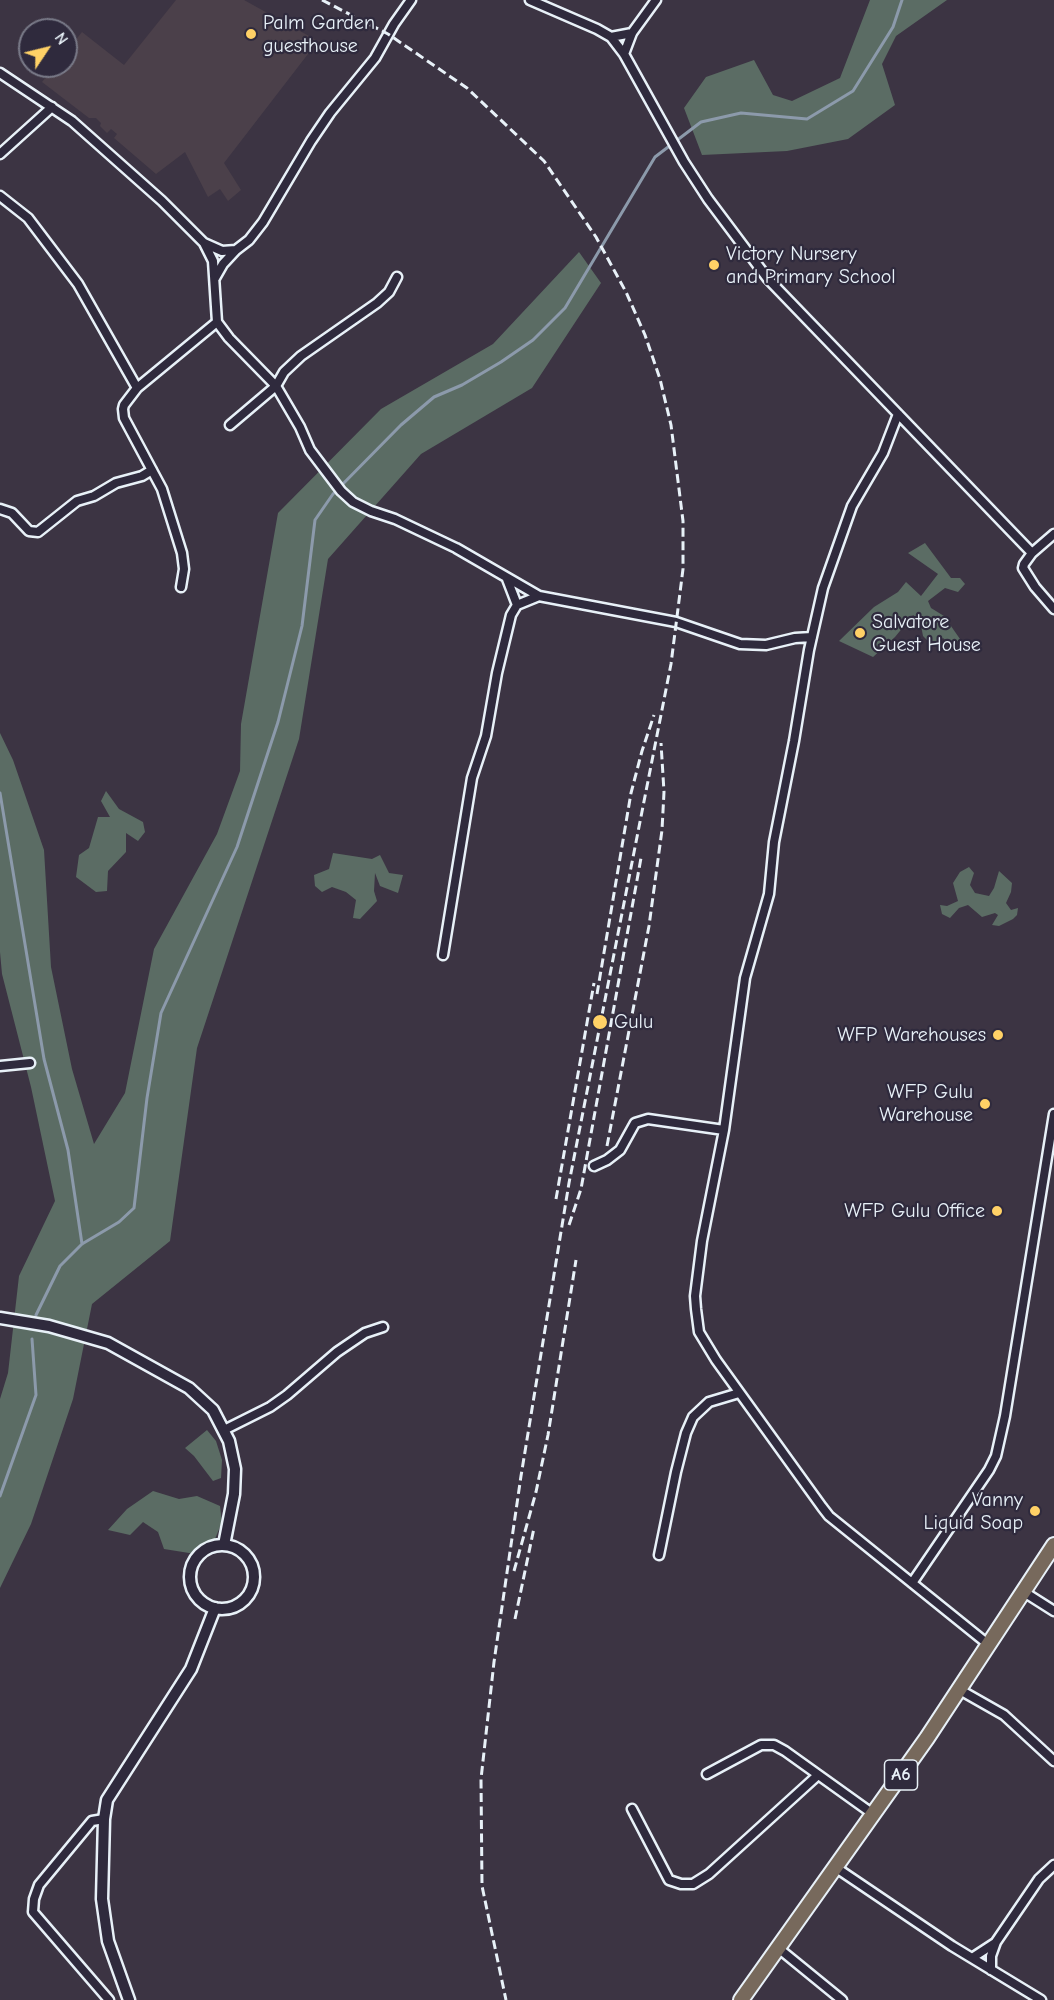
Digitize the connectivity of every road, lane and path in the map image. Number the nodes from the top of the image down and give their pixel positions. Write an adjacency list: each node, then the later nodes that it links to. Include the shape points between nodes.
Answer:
1 (411, 0): 12 (street, via 375,58 311,141 263,222)
2 (530, 0): 5 (street)
3 (656, 0): 4 (street)
4 (632, 33): 5 (street); 6 (street)
5 (611, 37): 6 (street)
6 (624, 54): 18 (street, via 684,162 727,226 768,279)
7 (0, 73): 8 (street)
8 (52, 107): 9 (street); 11 (street, via 124,166)
9 (0, 154)
10 (0, 196): 17 (street, via 28,218 78,284)
11 (204, 243): 12 (street, via 222,251); 14 (street, via 213,261)
12 (236, 250): 14 (street)
13 (397, 277): 16 (street, via 389,292 301,356)
14 (214, 281): 15 (street)
15 (217, 322): 16 (street); 17 (street)
16 (276, 386): 19 (street); 24 (street, via 310,450 353,502 456,548)
17 (137, 388): 20 (street, via 124,405 124,418)
18 (898, 414): 23 (street); 29 (street, via 883,453 852,506 823,588)
19 (230, 425)
20 (152, 470): 21 (street, via 77,501 38,532 29,531 12,513); 25 (street, via 182,553)
21 (0, 508)
22 (1054, 534): 23 (street)
23 (1032, 553): 28 (street, via 1023,568)
24 (507, 578): 26 (street); 27 (street)
25 (181, 587)
26 (539, 596): 27 (street); 29 (street, via 676,622 740,644 766,645)
27 (517, 605): 30 (street, via 511,615 486,736 472,778)
28 (1054, 609)
29 (812, 637): 34 (street, via 774,842 769,894 745,978)
30 (444, 955)
31 (30, 1063): 32 (street)
32 (0, 1066)
33 (1054, 1114): 43 (street, via 996,1456)
34 (724, 1130): 35 (street, via 648,1119 635,1123 620,1150); 38 (street, via 695,1296 699,1332)
35 (594, 1166)
36 (0, 1318): 39 (street, via 50,1326 108,1343 189,1388 213,1410)
37 (383, 1327): 39 (street, via 365,1333 337,1352 270,1407)
38 (739, 1393): 42 (street, via 709,1402 693,1417 676,1472); 43 (street, via 830,1516)
39 (224, 1430): 40 (street, via 235,1469)
40 (224, 1545): 45 (street, via 201,1551 191,1564 189,1582 196,1598); 45 (street, via 234,1546 248,1556 255,1572 253,1589 243,1603 227,1610)
41 (1054, 1545): 44 (main road, A6)
42 (659, 1555)
43 (912, 1583): 47 (street)
44 (1024, 1592): 46 (street); 47 (main road, A6)
45 (215, 1608): 54 (street, via 191,1669 107,1800)
46 (1054, 1611)
47 (989, 1645): 48 (main road, A6)
48 (960, 1690): 49 (street, via 1004,1715); 53 (main road, A6)
49 (1054, 1761)
50 (707, 1774): 51 (street, via 761,1745 774,1745)
51 (818, 1775): 52 (street, via 693,1884 669,1880); 53 (street)
52 (632, 1809)
53 (873, 1815): 56 (main road, A6)
54 (104, 1819): 61 (street, via 92,1821 39,1885 33,1912); 62 (street, via 102,1899 108,1941)
55 (1054, 1865): 57 (street, via 1039,1879)
56 (835, 1867): 58 (main road, A6); 59 (street)
57 (996, 1942): 59 (street); 60 (street)
58 (777, 1947): 63 (main road, A6); 64 (street)
59 (972, 1958): 60 (street)
60 (991, 1970): 65 (street)
61 (109, 2000)
62 (129, 2000)
63 (741, 2000)
64 (842, 2000)
65 (1041, 2000)

